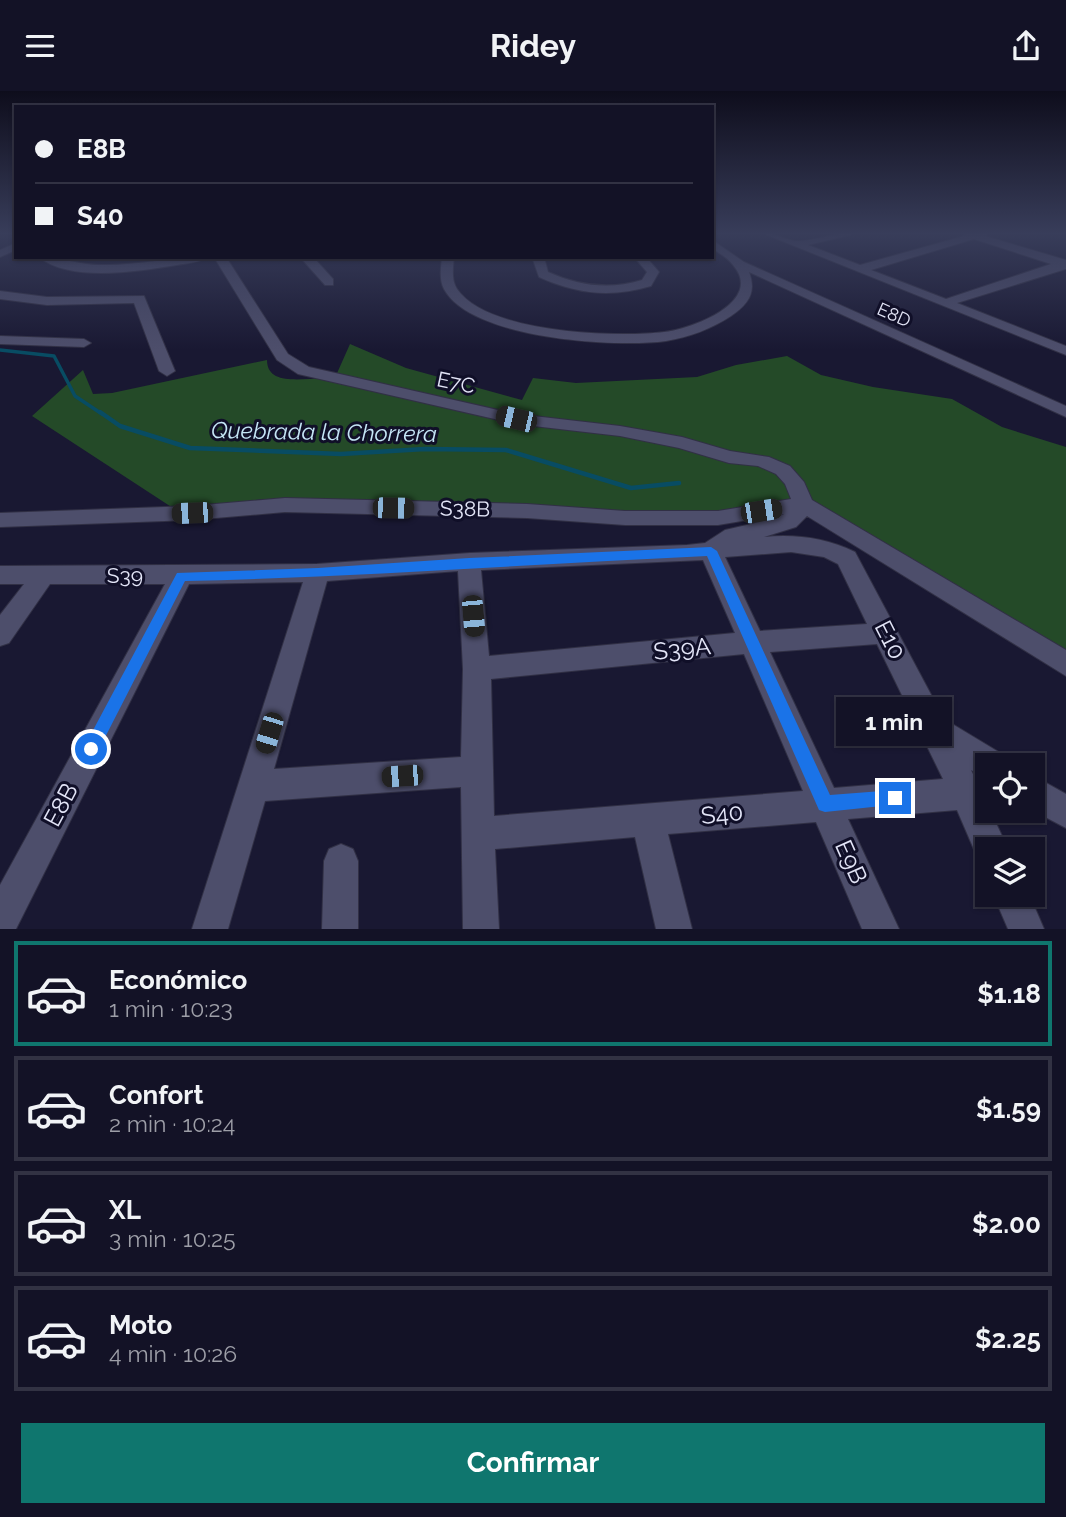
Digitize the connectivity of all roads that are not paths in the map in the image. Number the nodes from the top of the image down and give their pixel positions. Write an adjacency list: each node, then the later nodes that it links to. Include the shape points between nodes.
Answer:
1 (229, 272): 18 (street, E7C, via 282,357 304,371 516,419 620,431 762,461 783,470)
2 (320, 272): 10 (street)
3 (446, 272): 6 (street, via 451,290 480,313 559,335 603,339 687,333 742,302 747,291)
4 (542, 272): 5 (street, via 564,285 611,291 647,283)
5 (653, 272)
6 (742, 272)
7 (758, 272): 17 (street, E8D)
8 (868, 272): 12 (street)
9 (1040, 272): 12 (street)
10 (329, 282)
11 (0, 295): 16 (street, via 47,300 139,299)
12 (946, 303): 15 (street)
13 (0, 341): 14 (street)
14 (84, 343)
15 (1063, 347)
16 (167, 371)
17 (1066, 412)
18 (803, 504): 19 (street, S38B, via 718,518 285,505); 20 (street, via 793,522 726,537); 29 (street)
19 (0, 520)
20 (711, 551): 21 (street, S39); 26 (street, E10, via 818,545 834,550 848,558); 28 (street, E9B)
21 (469, 562): 22 (street, S39); 30 (street)
22 (318, 573): 25 (street, S39); 34 (street)
23 (0, 575): 24 (street, S39)
24 (44, 575): 25 (street, S39); 27 (street)
25 (181, 576): 44 (street, E8B)
26 (887, 633): 28 (street, S39A); 31 (street, E10)
27 (0, 635)
28 (753, 642): 30 (street, S39A); 37 (street, E9B)
29 (1066, 664)
30 (477, 669): 33 (street)
31 (933, 728): 32 (street); 35 (street, E10)
32 (975, 755)
33 (476, 771): 34 (street); 40 (street)
34 (253, 786): 45 (street)
35 (966, 793): 37 (street, S40); 41 (street, E10)
36 (1045, 799): 38 (street)
37 (825, 804): 39 (street, S40); 49 (street, E9B)
38 (1066, 812)
39 (649, 821): 40 (street, S40); 48 (street)
40 (479, 834): 47 (street)
41 (986, 837)
42 (341, 861): 46 (street)
43 (1017, 907): 50 (street)
44 (0, 922)
45 (210, 929)
46 (340, 929)
47 (481, 929)
48 (674, 929)
49 (881, 929)
50 (1026, 929)

